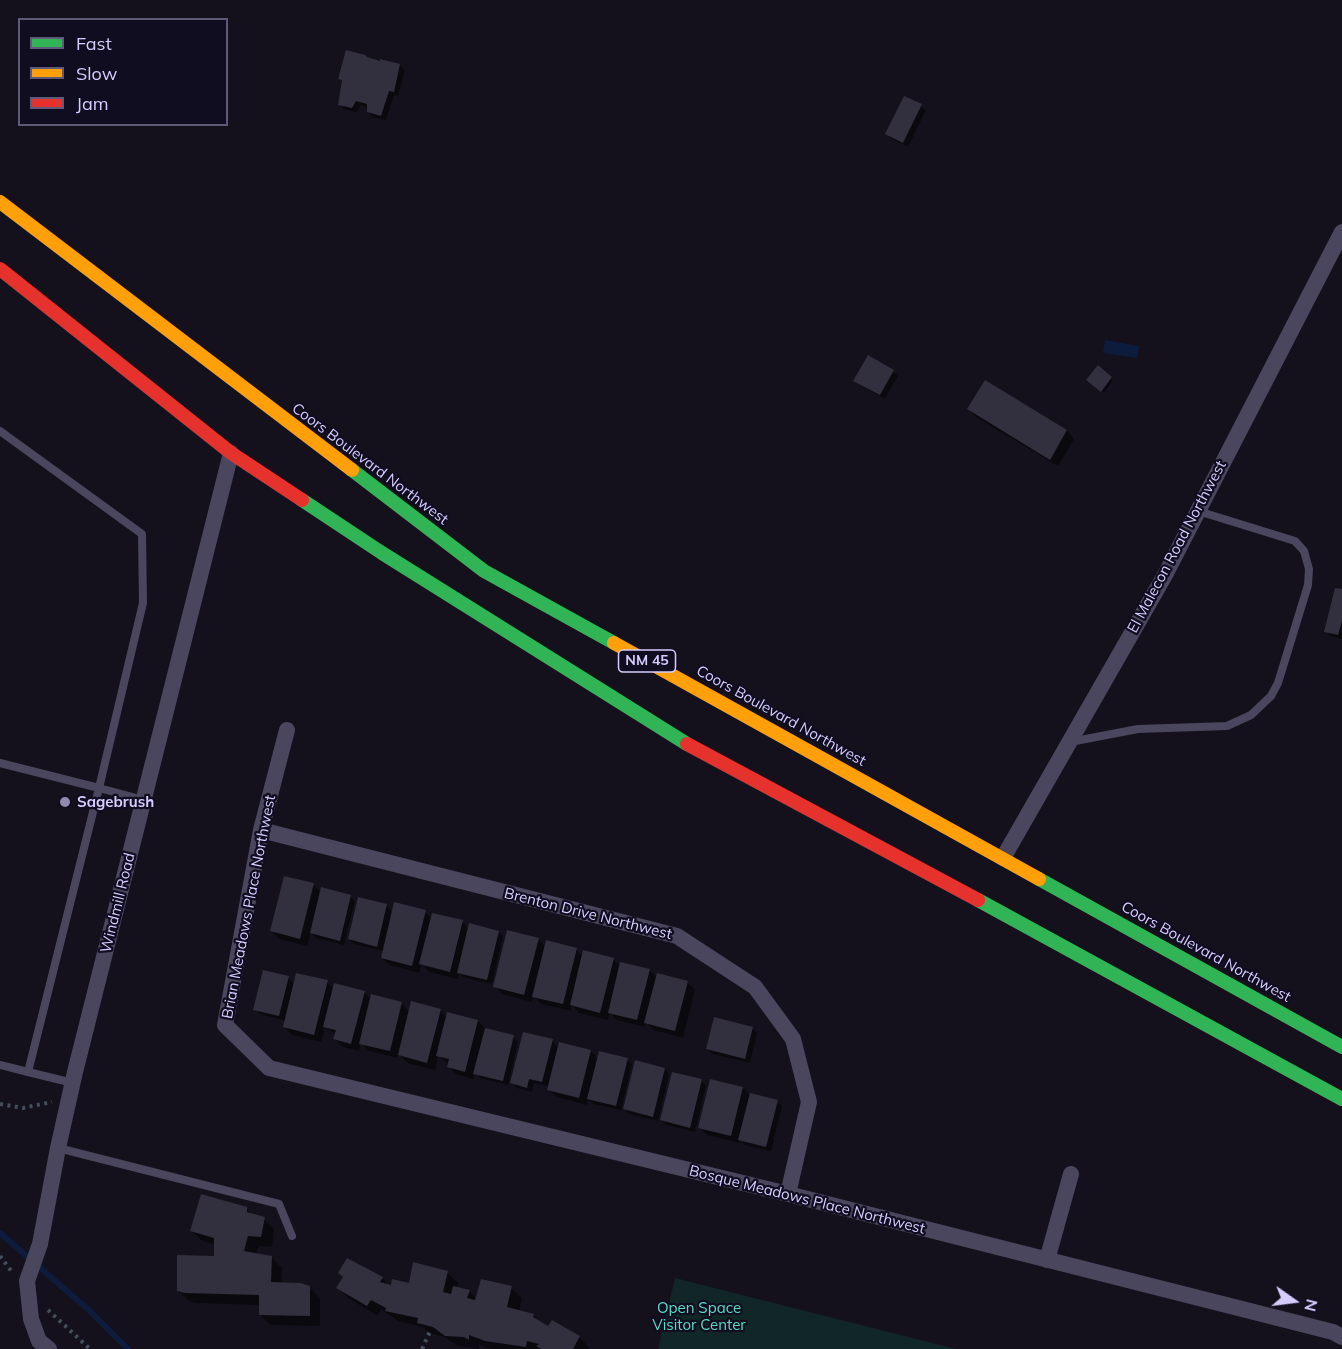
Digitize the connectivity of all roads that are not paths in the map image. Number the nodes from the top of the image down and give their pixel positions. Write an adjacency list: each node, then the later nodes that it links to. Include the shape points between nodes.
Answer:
1 (0, 202): 13 (main road, Coors Boulevard Northwest / NM 45, via 484,571)
2 (1342, 232): 6 (street, El Malecon Road Northwest)
3 (0, 269): 5 (main road)
4 (0, 431): 10 (lane, via 142,534 143,603)
5 (231, 453): 11 (street, Windmill Road); 19 (main road, via 382,554 681,741)
6 (1198, 511): 8 (street, El Malecon Road Northwest); 8 (lane, via 1295,542 1304,551 1308,585 1271,696 1251,715 1227,726 1138,729)
7 (287, 730): 12 (street, Brian Meadows Place Northwest)
8 (1069, 742): 13 (street, El Malecon Road Northwest)
9 (0, 763): 10 (lane)
10 (99, 788): 11 (lane); 17 (lane)
11 (144, 800): 18 (street, Windmill Road)
12 (261, 830): 16 (street, Brian Meadows Place Northwest, via 225,1025); 22 (street, Brenton Drive Northwest, via 677,936 755,987 793,1039 809,1102)
13 (1003, 858): 14 (main road, Coors Boulevard Northwest / NM 45)
14 (1342, 1047)
15 (0, 1065): 17 (lane)
16 (269, 1068): 22 (street, Bosque Meadows Place Northwest)
17 (28, 1072): 18 (lane)
18 (73, 1083): 20 (street, Windmill Road)
19 (1342, 1099)
20 (58, 1148): 23 (lane, via 279,1204); 26 (street, Windmill Road, via 40,1244 27,1281 31,1320 39,1341)
21 (1071, 1174): 24 (street)
22 (788, 1194): 24 (street, Bosque Meadows Place Northwest)
23 (292, 1236)
24 (1047, 1260): 25 (street, Bosque Meadows Place Northwest)
25 (1342, 1337)
26 (49, 1349)

